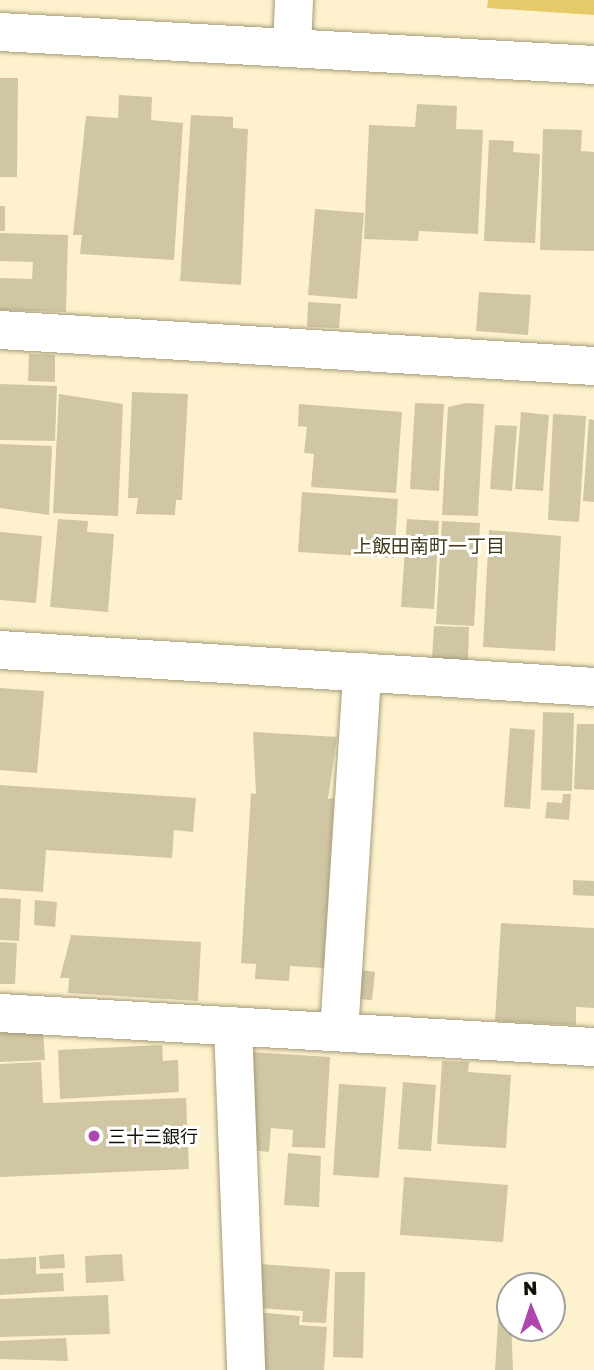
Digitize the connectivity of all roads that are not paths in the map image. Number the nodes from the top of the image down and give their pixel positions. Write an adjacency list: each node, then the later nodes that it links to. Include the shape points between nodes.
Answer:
1 (269, 0): 4 (street)
2 (294, 0): 4 (street)
3 (0, 32): 4 (street)
4 (278, 48): 5 (street)
5 (594, 65)
6 (0, 330): 7 (street)
7 (594, 366)
8 (0, 650): 9 (street)
9 (362, 672): 10 (street); 13 (street)
10 (594, 687)
11 (0, 1013): 12 (street)
12 (233, 1026): 13 (street); 15 (street)
13 (339, 1032): 14 (street)
14 (594, 1047)
15 (246, 1370)

